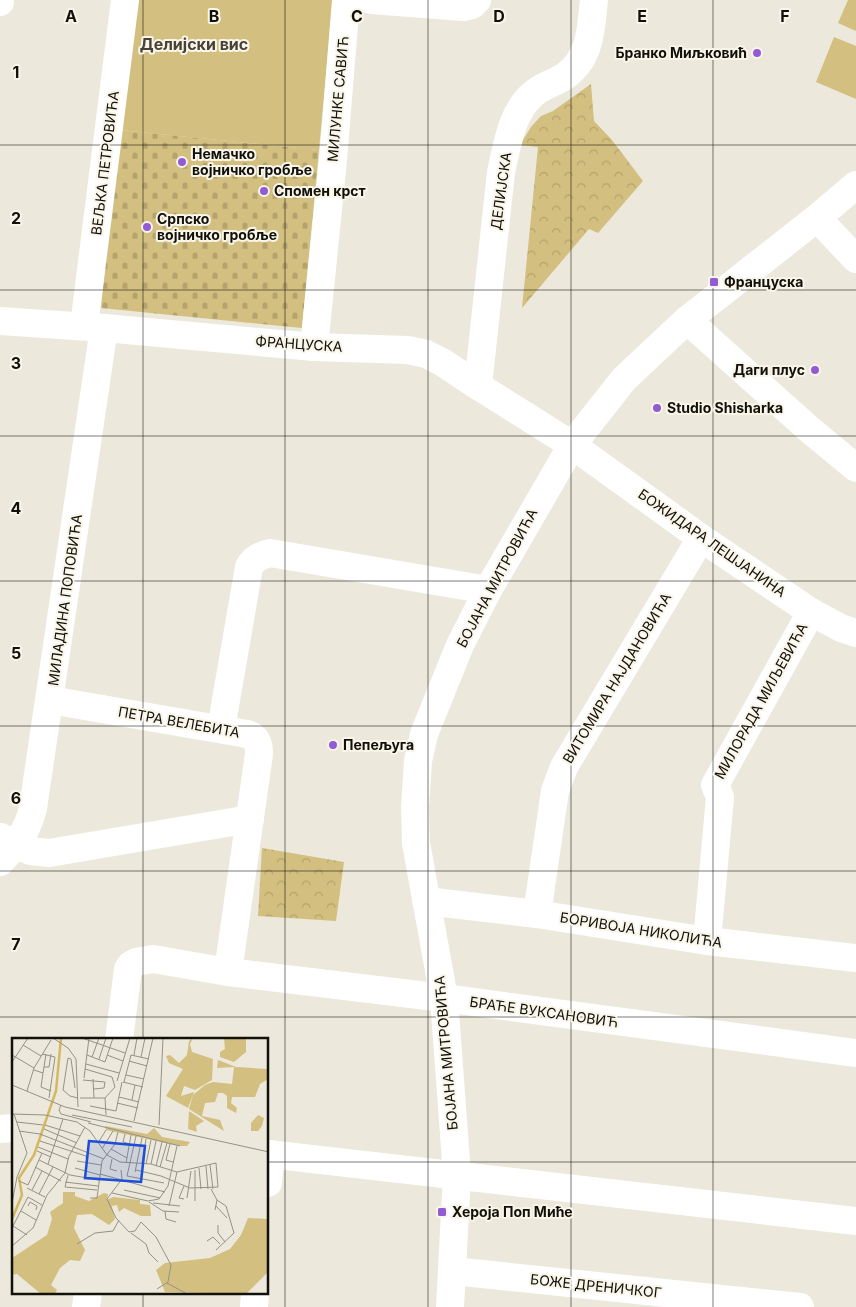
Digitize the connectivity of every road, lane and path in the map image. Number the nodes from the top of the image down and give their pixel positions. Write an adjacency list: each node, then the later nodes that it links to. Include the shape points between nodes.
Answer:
1 (126, 0): 11 (street, ВЕЉКА ПЕТРОВИЋА)
2 (346, 0): 12 (street, МИЛУНКЕ САВИЋ)
3 (371, 0): 4 (street, via 463,7)
4 (477, 0)
5 (594, 0): 13 (street, ДЕЛИЈСКА, via 586,53 566,75 532,94 515,121 501,172)
6 (856, 185): 7 (street, БОЈАНА МИТРОВИЋА)
7 (817, 218): 8 (street); 9 (street, БОЈАНА МИТРОВИЋА)
8 (856, 259)
9 (687, 320): 14 (street, БОЈАНА МИТРОВИЋА, via 624,379); 15 (street)
10 (0, 321): 11 (street, ФРАНЦУСКА)
11 (94, 327): 12 (street, ФРАНЦУСКА); 20 (street, МИЛАДИНА ПОПОВИЋА)
12 (314, 346): 13 (street, ФРАНЦУСКА, via 417,351 442,362)
13 (478, 386): 14 (street, ФРАНЦУСКА)
14 (572, 444): 16 (street, БОЖИДАРА ЛЕШЈАНИНА); 17 (street, БОЈАНА МИТРОВИЋА)
15 (856, 468)
16 (701, 538): 18 (street, БОЖИДАРА ЛЕШЈАНИНА); 25 (street, ВИТОМИРА НАЈДАНОВИЋА, via 564,767 555,791)
17 (488, 590): 21 (street, via 270,553 257,557 249,567); 24 (street, БОЈАНА МИТРОВИЋА, via 460,645 424,734 418,761 416,843)
18 (811, 612): 19 (street, БОЖИДАРА ЛЕШЈАНИНА); 26 (street, МИЛОРАДА МИЉЕВИЋА, via 715,785 720,797)
19 (856, 633)
20 (50, 700): 21 (street, ПЕТРА ВЕЛЕБИТА); 23 (street, МИЛАДИНА ПОПОВИЋА, via 33,808 27,827)
21 (221, 729): 22 (street, ПЕТРА ВЕЛЕБИТА, via 252,736 259,747)
22 (250, 819): 23 (street, via 49,853); 28 (street, ПЕТРА ВЕЛЕБИТА)
23 (6, 848)
24 (426, 901): 25 (street, БОРИВОЈА НИКОЛИЋА); 29 (street, БОЈАНА МИТРОВИЋА)
25 (537, 914): 26 (street, БОРИВОЈА НИКОЛИЋА)
26 (707, 941): 27 (street, БОРИВОЈА НИКОЛИЋА)
27 (856, 958)
28 (228, 972): 29 (street, БРАЋЕ ВУКСАНОВИЋ); 30 (street, БРАЋЕ ВУКСАНОВИЋ, via 153,960 131,965 127,974)
29 (444, 998): 31 (street, БРАЋЕ ВУКСАНОВИЋ); 33 (street, БОЈАНА МИТРОВИЋА)
30 (119, 1038)
31 (856, 1053)
32 (269, 1154): 33 (street)
33 (457, 1175): 34 (street); 35 (street, БОЈАНА МИТРОВИЋА)
34 (856, 1221)
35 (453, 1271): 40 (street, БОЈАНА МИТРОВИЋА); 41 (street, БОЖЕ ДРЕНИЧКОГ)
36 (88, 1294): 38 (street)
37 (255, 1294): 39 (street)
38 (86, 1307)
39 (254, 1307)
40 (450, 1307)
41 (800, 1307)

